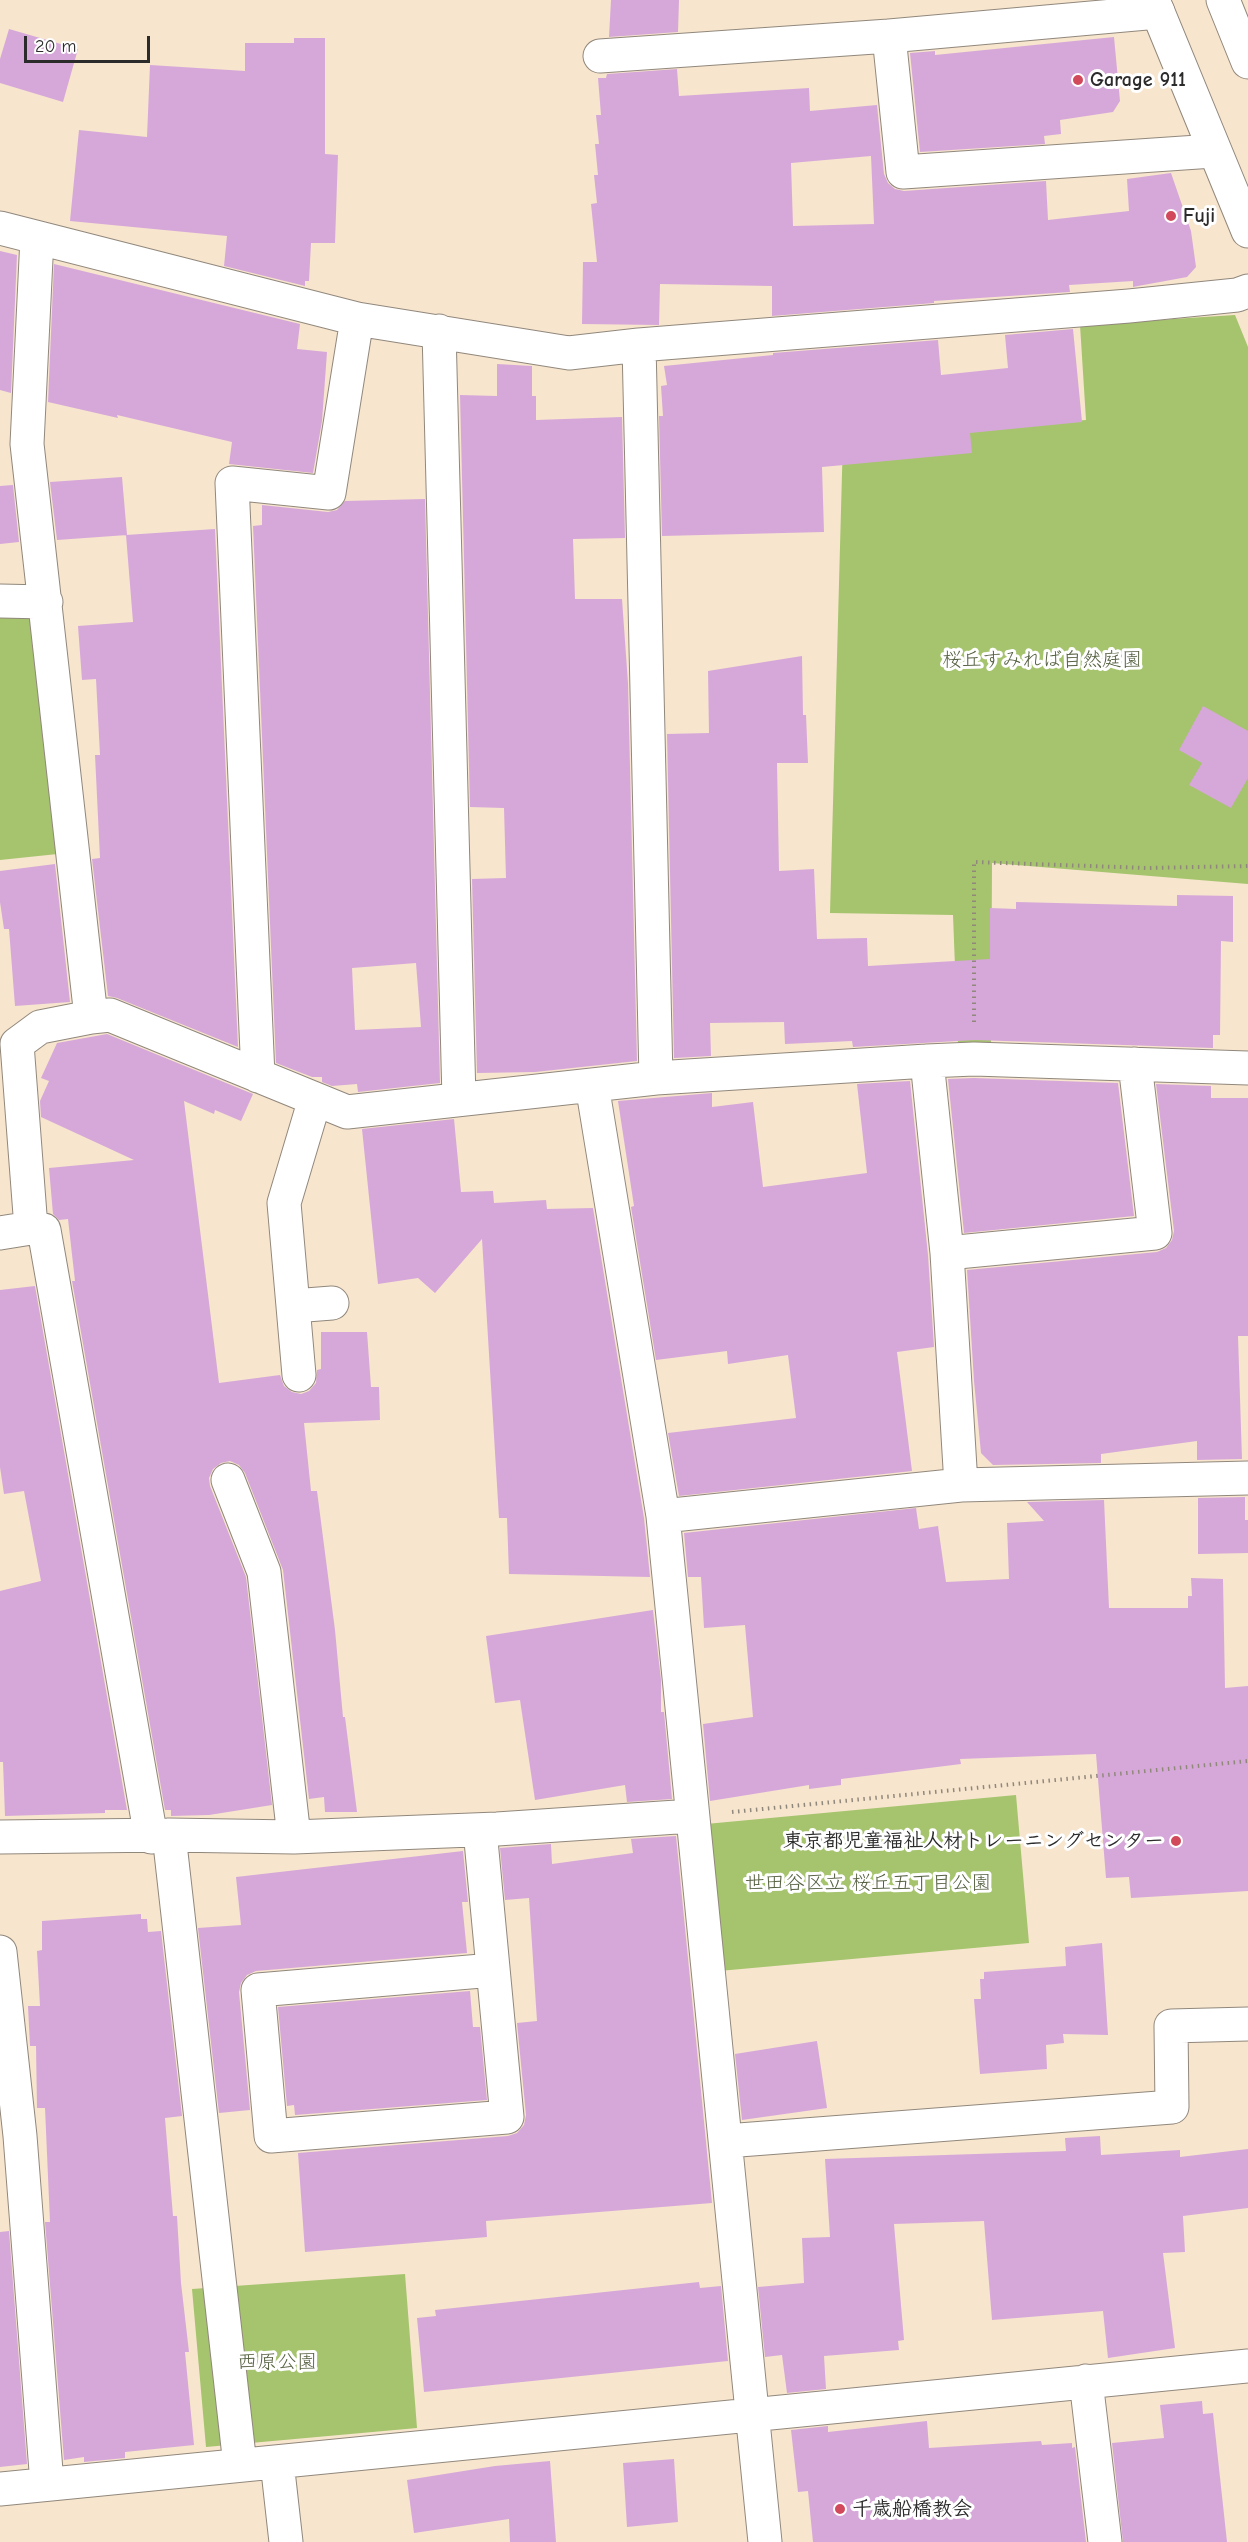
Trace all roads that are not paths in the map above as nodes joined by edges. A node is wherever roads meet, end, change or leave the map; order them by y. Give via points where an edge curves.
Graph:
1 (1223, 0) edge
2 (1155, 6) edge
3 (889, 36) junction
4 (600, 56) dead end
5 (1248, 62) edge
6 (1214, 151) junction
7 (0, 228) edge
8 (1248, 231) edge
9 (36, 238) junction
10 (1248, 291) edge
11 (357, 318) junction
12 (439, 331) junction
13 (639, 345) junction
14 (0, 601) edge
15 (46, 602) junction
16 (91, 1017) junction
17 (927, 1060) junction
18 (1135, 1064) junction
19 (1248, 1068) edge
20 (258, 1076) junction
21 (656, 1078) junction
22 (592, 1084) junction
23 (315, 1099) junction
24 (459, 1099) junction
25 (16, 1231) edge
26 (947, 1253) junction
27 (332, 1303) dead end
28 (293, 1306) junction
29 (299, 1375) dead end
30 (1248, 1478) edge
31 (228, 1480) dead end
32 (960, 1485) junction
33 (663, 1515) junction
34 (692, 1816) junction
35 (480, 1830) junction
36 (160, 1836) junction
37 (0, 1837) edge
38 (294, 1837) junction
39 (0, 1952) edge
40 (493, 1970) junction
41 (1248, 2024) edge
42 (726, 2141) junction
43 (1248, 2366) edge
44 (1086, 2381) junction
45 (752, 2414) junction
46 (277, 2462) junction
47 (240, 2465) junction
48 (47, 2484) junction
49 (0, 2489) edge
50 (286, 2542) edge
51 (765, 2542) edge
52 (1105, 2542) edge

1 - 5 street
2 - 3 street
2 - 6 street
3 - 4 street
3 - 6 street via 903,172
6 - 8 street
7 - 9 street
9 - 11 street
9 - 15 street via 27,444
10 - 13 street via 1129,306
11 - 12 street
11 - 20 street via 329,493 232,483
12 - 13 street via 569,353
12 - 24 street
13 - 21 street
14 - 15 street
15 - 16 street
16 - 20 street via 110,1015
16 - 25 street via 40,1027 17,1044
17 - 18 street
17 - 21 street
17 - 26 street
18 - 19 street
18 - 26 street via 1155,1233
20 - 23 street
21 - 22 street
22 - 24 street
22 - 33 street
23 - 24 street via 347,1112
23 - 28 street via 284,1203
25 - 36 street via 44,1230
26 - 32 street
27 - 28 street
28 - 29 street
30 - 32 street
31 - 38 street via 264,1572
32 - 33 street
33 - 34 street
34 - 35 street
34 - 42 street
35 - 38 street
35 - 40 street
36 - 37 street
36 - 38 street
36 - 47 street
39 - 48 street via 20,2136
40 - 40 street via 258,1990 271,2136 507,2117
41 - 42 street via 1171,2026 1172,2106
42 - 45 street
43 - 44 street
44 - 45 street
44 - 52 street
45 - 46 street
45 - 51 street
46 - 47 street
46 - 50 street
47 - 48 street
48 - 49 street

